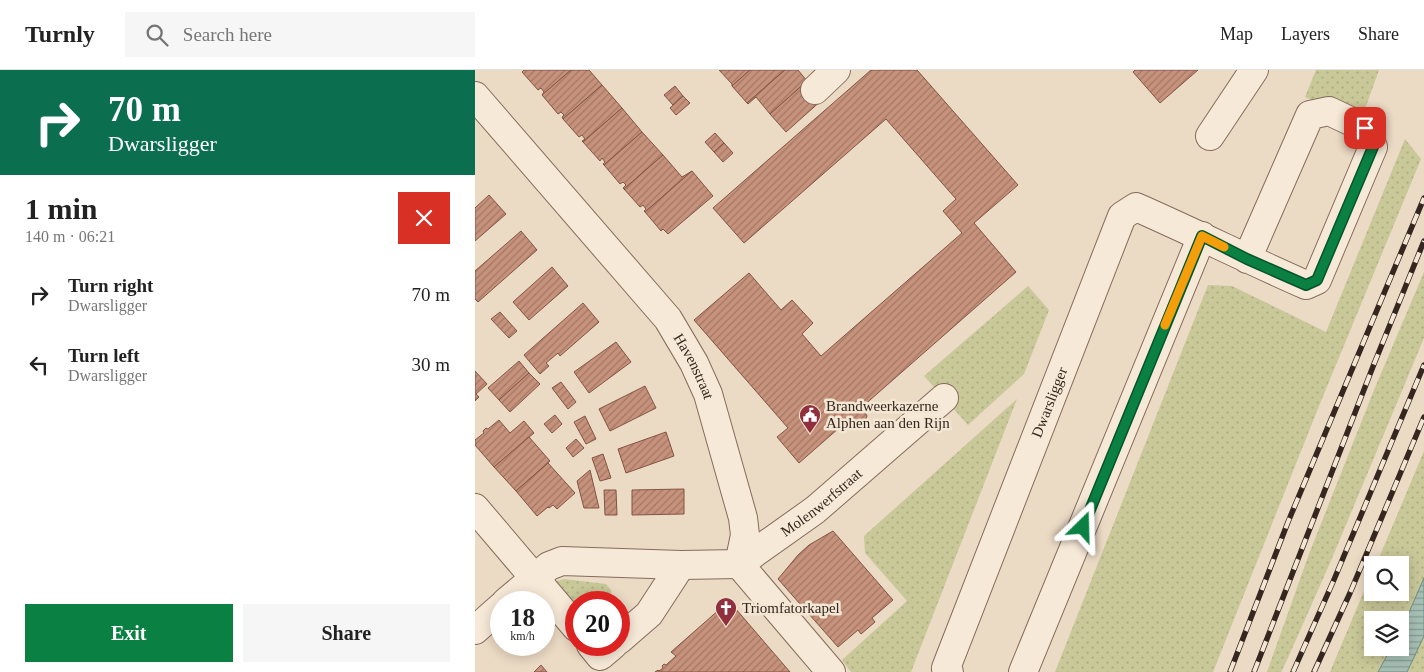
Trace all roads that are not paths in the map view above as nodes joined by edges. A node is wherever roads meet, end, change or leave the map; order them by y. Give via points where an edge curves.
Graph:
1 (836, 70) edge
2 (1254, 70) edge
3 (815, 90) dead end
4 (475, 96) edge
5 (1210, 136) dead end
6 (1202, 236) junction
7 (1247, 259) junction
8 (944, 398) dead end
9 (475, 508) edge
10 (739, 564) junction
11 (681, 565) junction
12 (535, 577) junction
13 (519, 591) edge
14 (565, 614) edge
15 (490, 617) edge
16 (475, 630) edge
17 (630, 630) edge
18 (831, 672) edge
19 (949, 672) edge
20 (1023, 672) edge

1 - 3 street
2 - 5 street
4 - 10 street, Havenstraat via 669,319 694,363 708,394 743,518 745,535
6 - 7 street, Dwarsligger
6 - 19 street, Dwarsligger via 1136,206 1122,216 946,668
6 - 20 street
7 - 7 street, Dwarsligger via 1306,285 1317,280 1373,147 1365,128 1329,111 1310,115
8 - 10 street, Molenwerfstraat via 815,510
9 - 12 street
10 - 11 street
10 - 18 street
11 - 12 street via 562,561
11 - 17 street via 649,614
12 - 13 street
12 - 14 street
15 - 16 street

